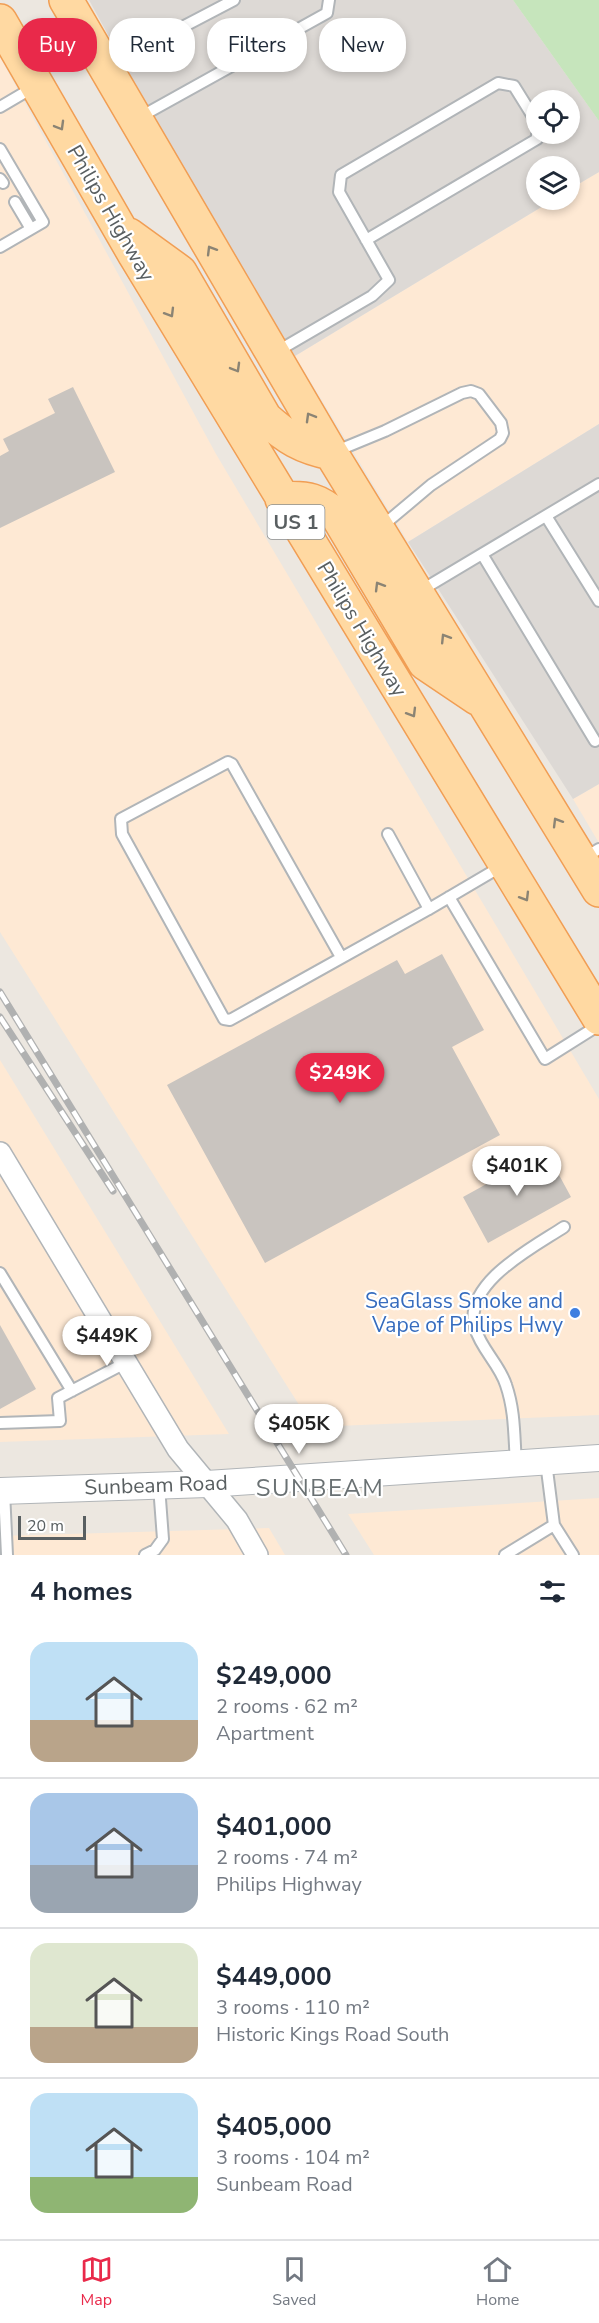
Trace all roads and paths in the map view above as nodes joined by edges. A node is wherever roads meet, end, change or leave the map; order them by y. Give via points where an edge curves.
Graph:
1 (66, 0) edge
2 (234, 0) edge
3 (329, 0) edge
4 (0, 21) edge
5 (105, 68) junction
6 (37, 86) junction
7 (526, 105) edge
8 (0, 107) edge
9 (135, 120) junction
10 (527, 144) edge
11 (0, 150) edge
12 (15, 202) dead end
13 (31, 229) junction
14 (120, 229) junction
15 (366, 240) junction
16 (0, 248) edge
17 (273, 353) junction
18 (331, 453) junction
19 (599, 484) edge
20 (282, 499) junction
21 (546, 516) junction
22 (378, 529) junction
23 (482, 554) junction
24 (417, 593) junction
25 (599, 601) edge
26 (486, 704) junction
27 (595, 741) dead end
28 (388, 834) dead end
29 (590, 855) edge
30 (505, 864) junction
31 (599, 890) edge
32 (449, 897) junction
33 (429, 909) junction
34 (341, 957) junction
35 (599, 1018) edge
36 (599, 1025) edge
37 (0, 1153) edge
38 (564, 1227) dead end
39 (0, 1273) edge
40 (127, 1362) junction
41 (72, 1391) junction
42 (0, 1423) edge
43 (599, 1458) edge
44 (546, 1461) junction
45 (516, 1463) junction
46 (207, 1484) junction
47 (159, 1485) junction
48 (2, 1491) edge
49 (554, 1525) junction
50 (7, 1555) edge
51 (146, 1555) edge
52 (257, 1555) edge
53 (505, 1555) edge
54 (573, 1555) edge

1 - 5 main road
2 - 5 lane
3 - 9 lane via 327,13
4 - 6 main road, Philips Highway / US 1
5 - 9 main road
6 - 8 lane
6 -> 14 main road, Philips Highway / US 1
7 - 15 lane via 514,86 498,83 341,175 339,192
17 -> 9 main road
10 - 15 lane
11 - 13 lane via 43,222
12 - 13 lane
13 - 16 lane
14 -> 18 main road via 180,272 265,418 309,449
14 -> 20 main road, Philips Highway / US 1
15 - 17 lane via 389,280 372,296
18 -> 17 main road
18 - 22 main road
18 - 22 lane via 462,393 479,394 501,423 500,439 430,485
19 - 21 lane
26 -> 20 main road via 425,663 338,517 315,501 302,497
20 -> 30 main road, Philips Highway / US 1
21 - 23 lane
21 - 25 lane
22 - 24 main road
23 - 24 lane
23 - 27 lane
26 -> 24 main road
29 -> 26 main road
28 - 33 lane
29 - 31 main road
30 - 32 lane
30 -> 35 main road, Philips Highway / US 1
32 - 33 lane
32 - 36 lane via 545,1059
33 - 34 lane
34 - 34 lane via 230,1020 224,1019 122,834 121,819 228,762 232,764
37 - 40 street
38 - 45 lane via 499,1270 478,1298 474,1315 475,1328 506,1383 513,1409
39 - 41 lane
40 - 41 lane
40 - 46 street via 178,1449
41 - 42 lane via 58,1398 60,1421
43 - 44 street, Sunbeam Road
44 - 45 street, Sunbeam Road
44 - 49 lane
45 - 46 street, Sunbeam Road
46 - 47 street, Sunbeam Road
46 - 52 street via 237,1520
47 - 48 street, Sunbeam Road
47 - 51 lane via 163,1539
48 - 50 lane
49 - 53 lane
49 - 54 lane

